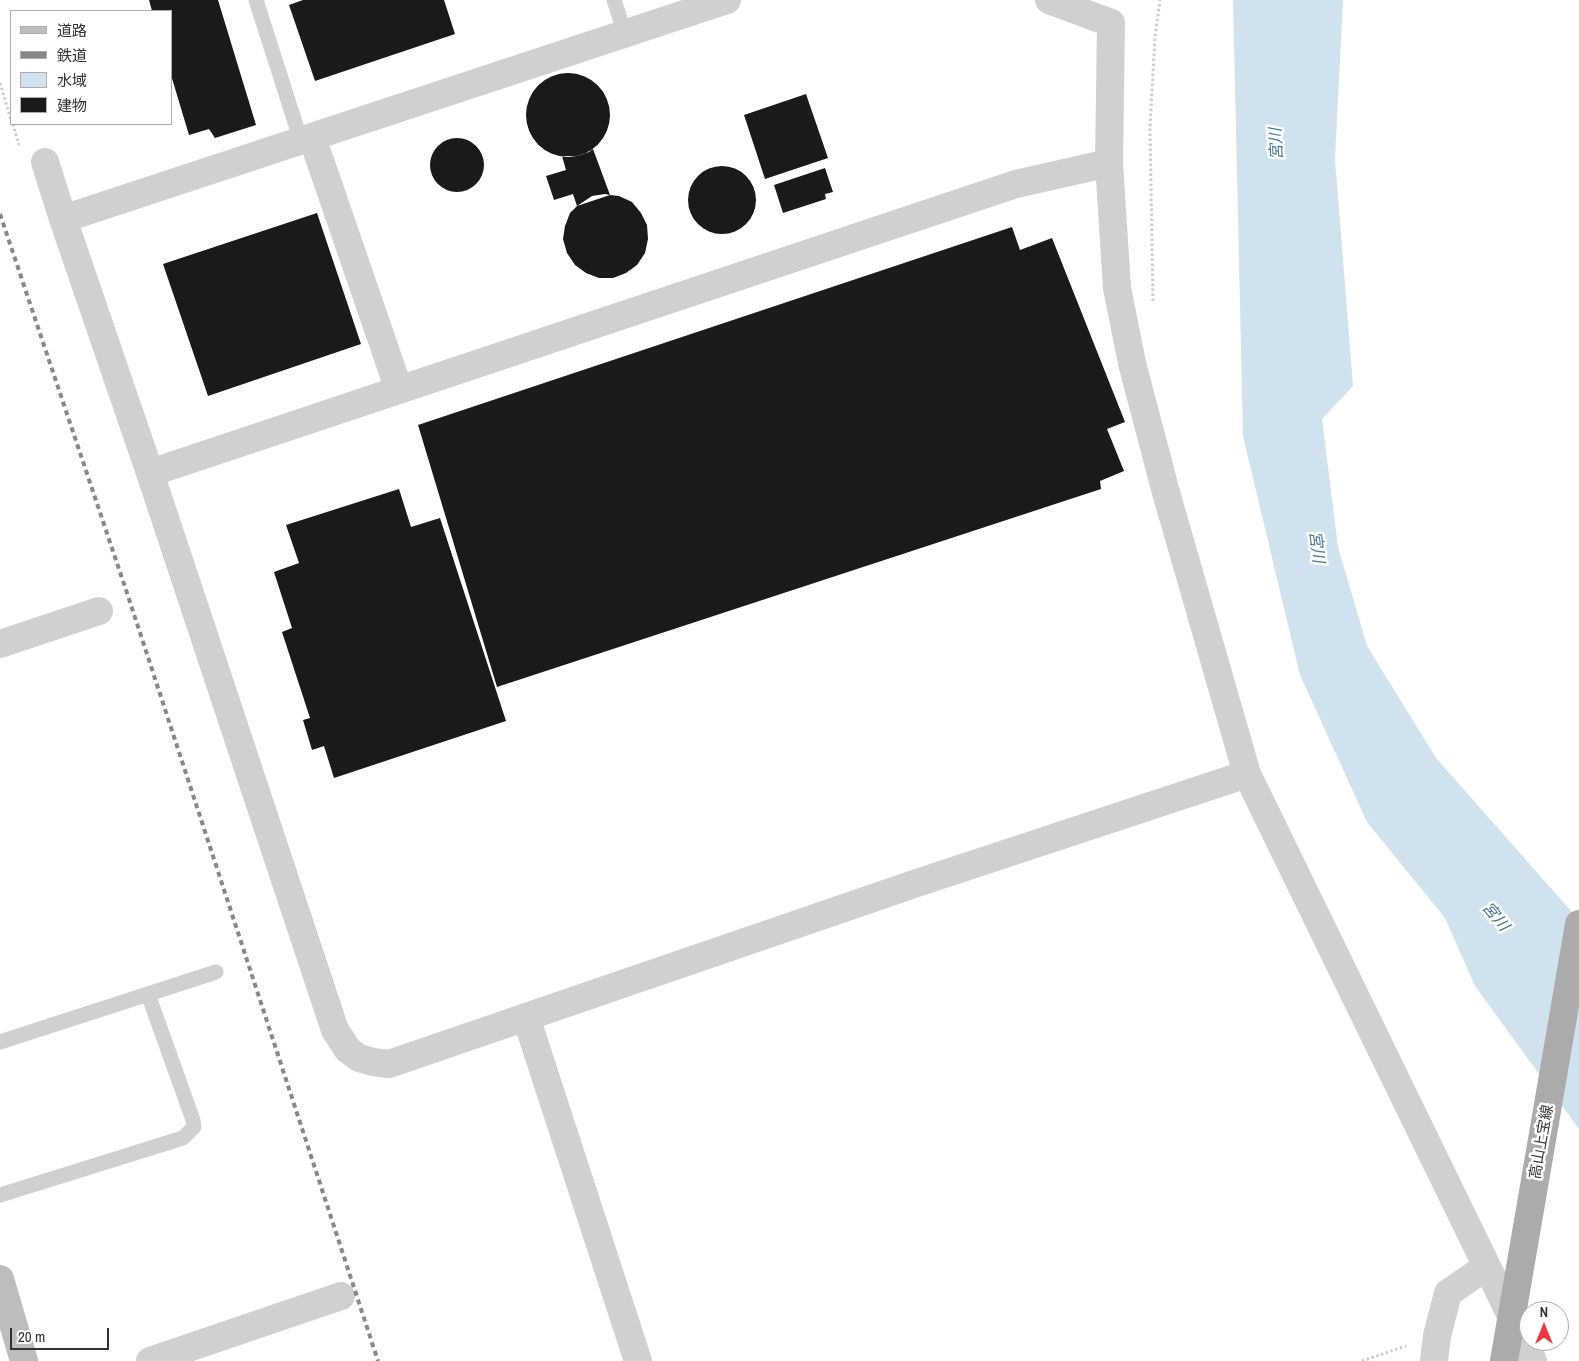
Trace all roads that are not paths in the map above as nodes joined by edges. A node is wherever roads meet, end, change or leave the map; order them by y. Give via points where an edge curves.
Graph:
1 (256, 0) edge
2 (614, 0) edge
3 (727, 0) edge
4 (1049, 0) edge
5 (625, 34) junction
6 (307, 139) junction
7 (45, 162) dead end
8 (1110, 163) junction
9 (63, 219) junction
10 (398, 390) junction
11 (150, 473) junction
12 (99, 611) dead end
13 (0, 644) edge
14 (1247, 774) junction
15 (1579, 924) edge
16 (216, 972) dead end
17 (148, 994) junction
18 (526, 1017) junction
19 (0, 1042) edge
20 (0, 1196) edge
21 (1486, 1267) junction
22 (0, 1279) edge
23 (340, 1296) dead end
24 (1436, 1348) edge
25 (24, 1361) edge
26 (150, 1361) edge
27 (638, 1361) edge
28 (1504, 1361) edge
29 (1533, 1361) edge

1 - 6 lane
2 - 5 lane
3 - 5 street
4 - 8 street via 1111,23
5 - 6 street
6 - 9 street
6 - 10 street
7 - 9 street
8 - 10 street via 1016,184
8 - 14 street via 1117,288 1132,363
9 - 11 street
10 - 11 street
11 - 18 street via 335,1030 348,1050 359,1058 389,1064
12 - 13 street
14 - 18 street
14 - 21 street
15 - 28 main road, 高山上宝線, bridge
16 - 17 lane
17 - 19 lane
17 - 20 lane via 194,1127 183,1138
18 - 27 street
21 - 24 street via 1448,1293
21 - 29 street
22 - 25 street
23 - 26 street

